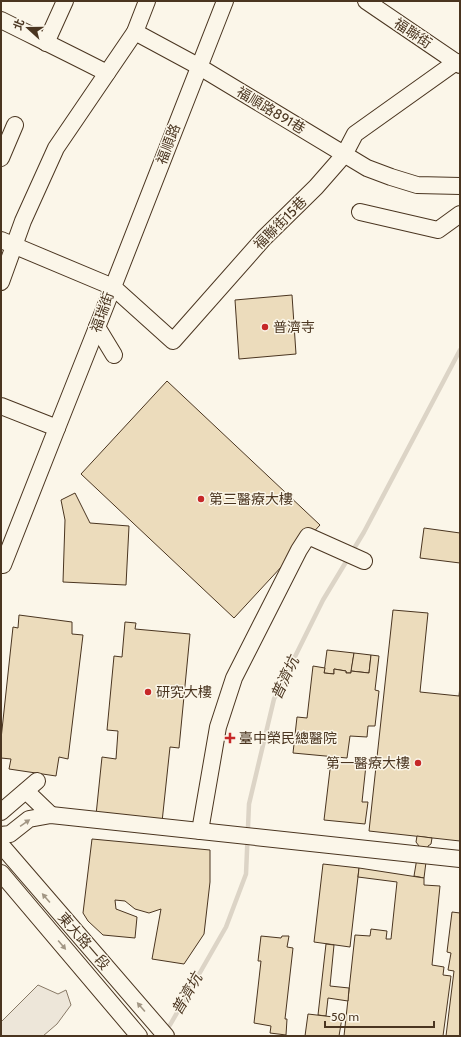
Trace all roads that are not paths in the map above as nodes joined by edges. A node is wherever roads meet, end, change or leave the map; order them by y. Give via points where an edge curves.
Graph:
1 (65, 1) edge
2 (147, 1) edge
3 (225, 1) edge
4 (366, 1) edge
5 (1, 20) edge
6 (137, 33) junction
7 (46, 43) junction
8 (458, 63) edge
9 (198, 66) junction
10 (108, 73) junction
11 (16, 125) dead end
12 (344, 155) junction
13 (1, 158) edge
14 (460, 186) edge
15 (360, 212) dead end
16 (460, 214) edge
17 (8, 243) edge
18 (1, 282) edge
19 (113, 287) junction
20 (97, 327) junction
21 (114, 356) dead end
22 (1, 406) edge
23 (57, 428) junction
24 (364, 561) dead end
25 (1, 564) edge
26 (1, 812) edge
27 (51, 815) junction
28 (200, 831) junction
29 (1, 835) edge
30 (1, 845) edge
31 (460, 859) edge
32 (1, 873) edge
33 (139, 1036) edge
34 (166, 1036) edge

1 - 7 street
2 - 6 street
3 - 9 street, 福順路
4 - 8 street, 福聯街
5 - 7 street
6 - 9 street, 福順路891巷
6 - 10 street
7 - 10 street
8 - 12 street, 福聯街15巷 via 355,134
9 - 12 street, 福順路891巷
9 - 19 street, 福順路
10 - 17 street via 56,148 23,221
11 - 13 street
12 - 14 street, 福順路891巷 via 367,168 417,185
12 - 19 street, 福聯街15巷 via 316,187 264,238 173,340
15 - 16 street via 438,230
17 - 18 street
17 - 19 street, 福瑞街
19 - 20 street, 福瑞街
20 - 21 street
20 - 23 street, 福瑞街
22 - 23 street
23 - 25 street, 福瑞街
24 - 28 street via 308,536 299,550 234,678 218,726
26 - 27 street via 32,786
27 - 28 street
29 -> 27 street via 10,834 29,820
28 - 31 street
34 -> 30 street, 東大路一段
32 -> 33 street, 東大路一段

